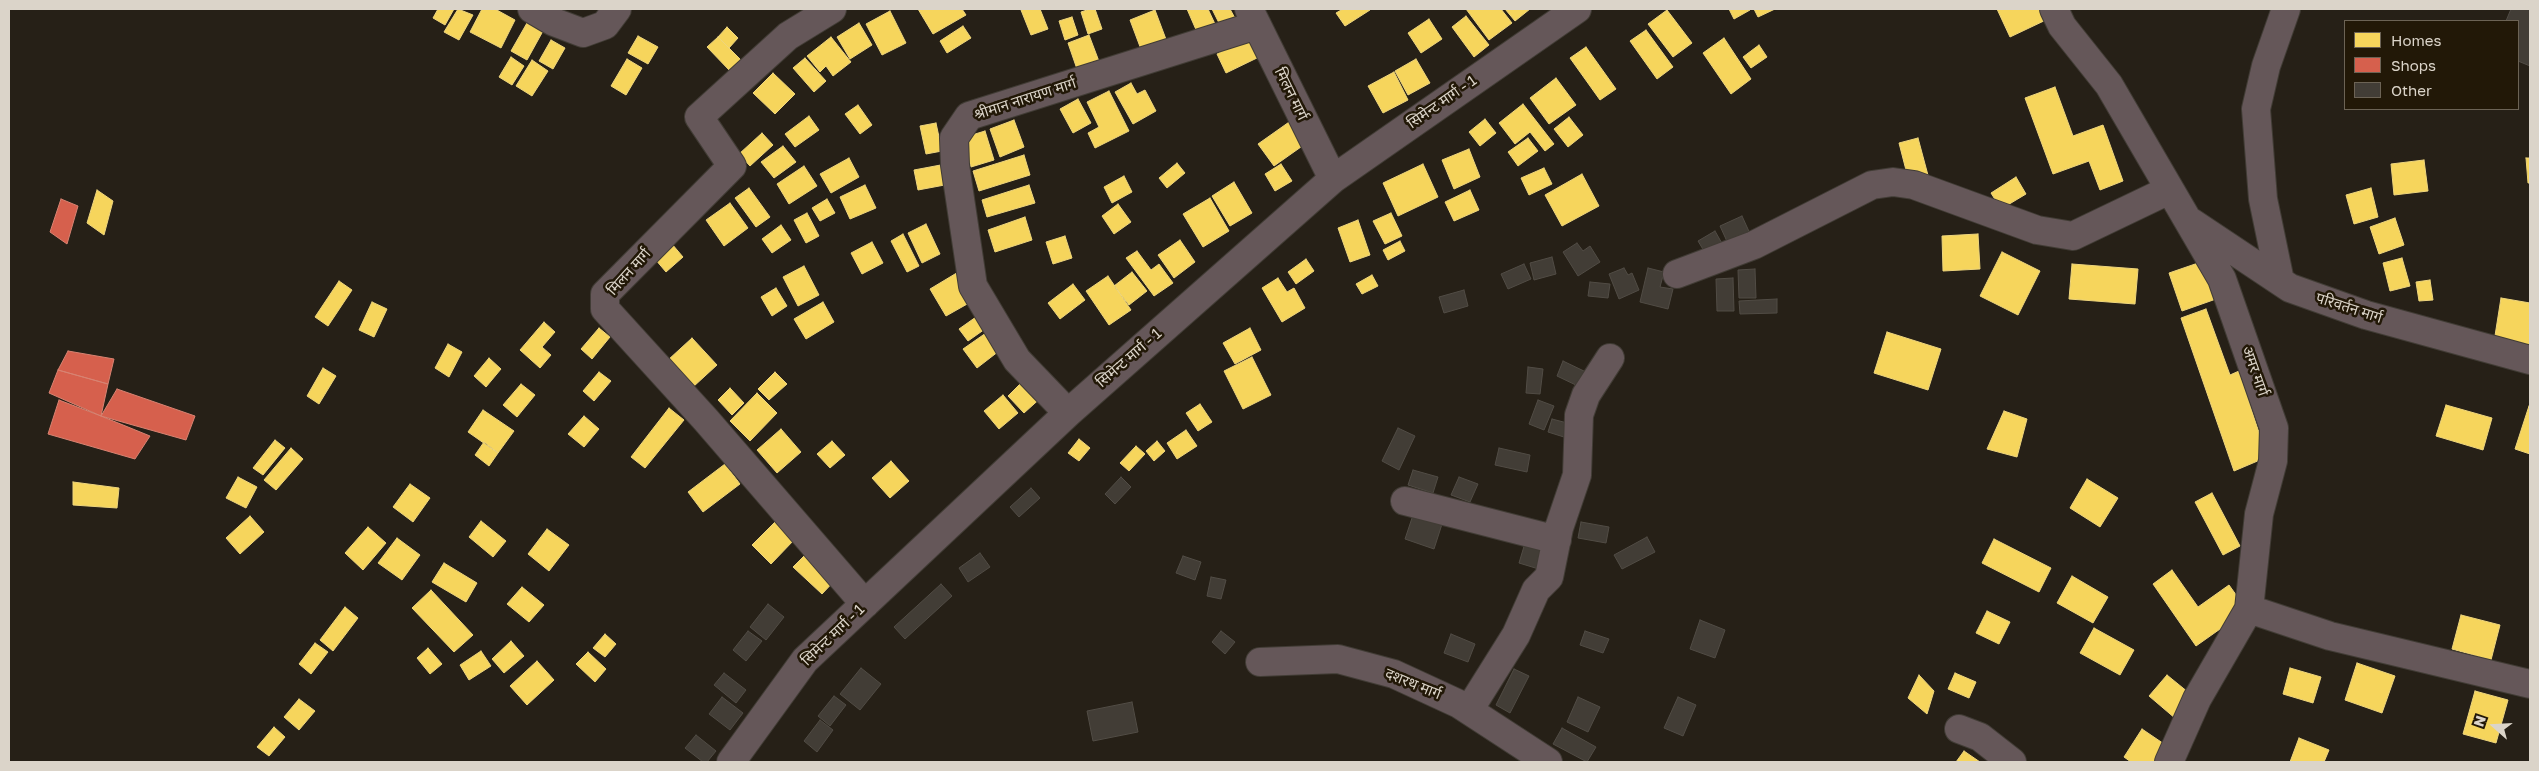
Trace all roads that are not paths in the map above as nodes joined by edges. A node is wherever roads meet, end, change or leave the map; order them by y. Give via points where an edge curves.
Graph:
1 (532, 9) edge
2 (832, 9) edge
3 (1577, 9) edge
4 (2054, 9) edge
5 (2286, 9) edge
6 (611, 17) edge
7 (1253, 17) edge
8 (1333, 179) junction
9 (2169, 190) junction
10 (2186, 218) junction
11 (1677, 274) dead end
12 (2280, 281) junction
13 (1610, 358) dead end
14 (2530, 360) edge
15 (1068, 412) junction
16 (1405, 501) dead end
17 (1557, 540) junction
18 (865, 604) junction
19 (2249, 609) junction
20 (1260, 662) dead end
21 (2530, 684) edge
22 (1469, 710) junction
23 (1959, 729) dead end
24 (732, 762) edge
25 (1548, 762) edge
26 (2012, 762) edge
27 (2169, 762) edge

1 - 6 street via 583,33
2 - 18 street, मिलन मार्ग via 788,36 699,117 732,166 605,294 606,310
3 - 8 street, सिमेन्ट मार्ग - 1
4 - 9 street, अमर मार्ग via 2062,26 2109,85
5 - 12 street via 2266,66 2256,109 2263,199
7 - 8 street, मिलन मार्ग
7 - 15 street, श्रीमान नारायण मार्ग via 969,116 954,138 955,165 974,286 1017,360
8 - 15 street, सिमेन्ट मार्ग - 1
9 - 10 street, अमर मार्ग
9 - 11 street via 2073,236 2037,230 1914,185 1893,182 1872,185 1754,246
10 - 12 street, परिवर्तन मार्ग
10 - 19 street, अमर मार्ग via 2222,279 2274,428 2273,461 2259,514
12 - 14 street, परिवर्तन मार्ग via 2290,288 2366,315
13 - 17 street via 1586,395 1580,415 1577,475
15 - 18 street, सिमेन्ट मार्ग - 1
16 - 17 street
17 - 22 street via 1549,577 1536,590 1516,635
18 - 24 street, सिमेन्ट मार्ग - 1 via 805,660
19 - 21 street via 2330,636
19 - 27 street, अमर मार्ग via 2198,699
20 - 22 street, दशरथ मार्ग via 1338,659 1394,674
22 - 25 street, दशरथ मार्ग
23 - 26 street via 1980,736

